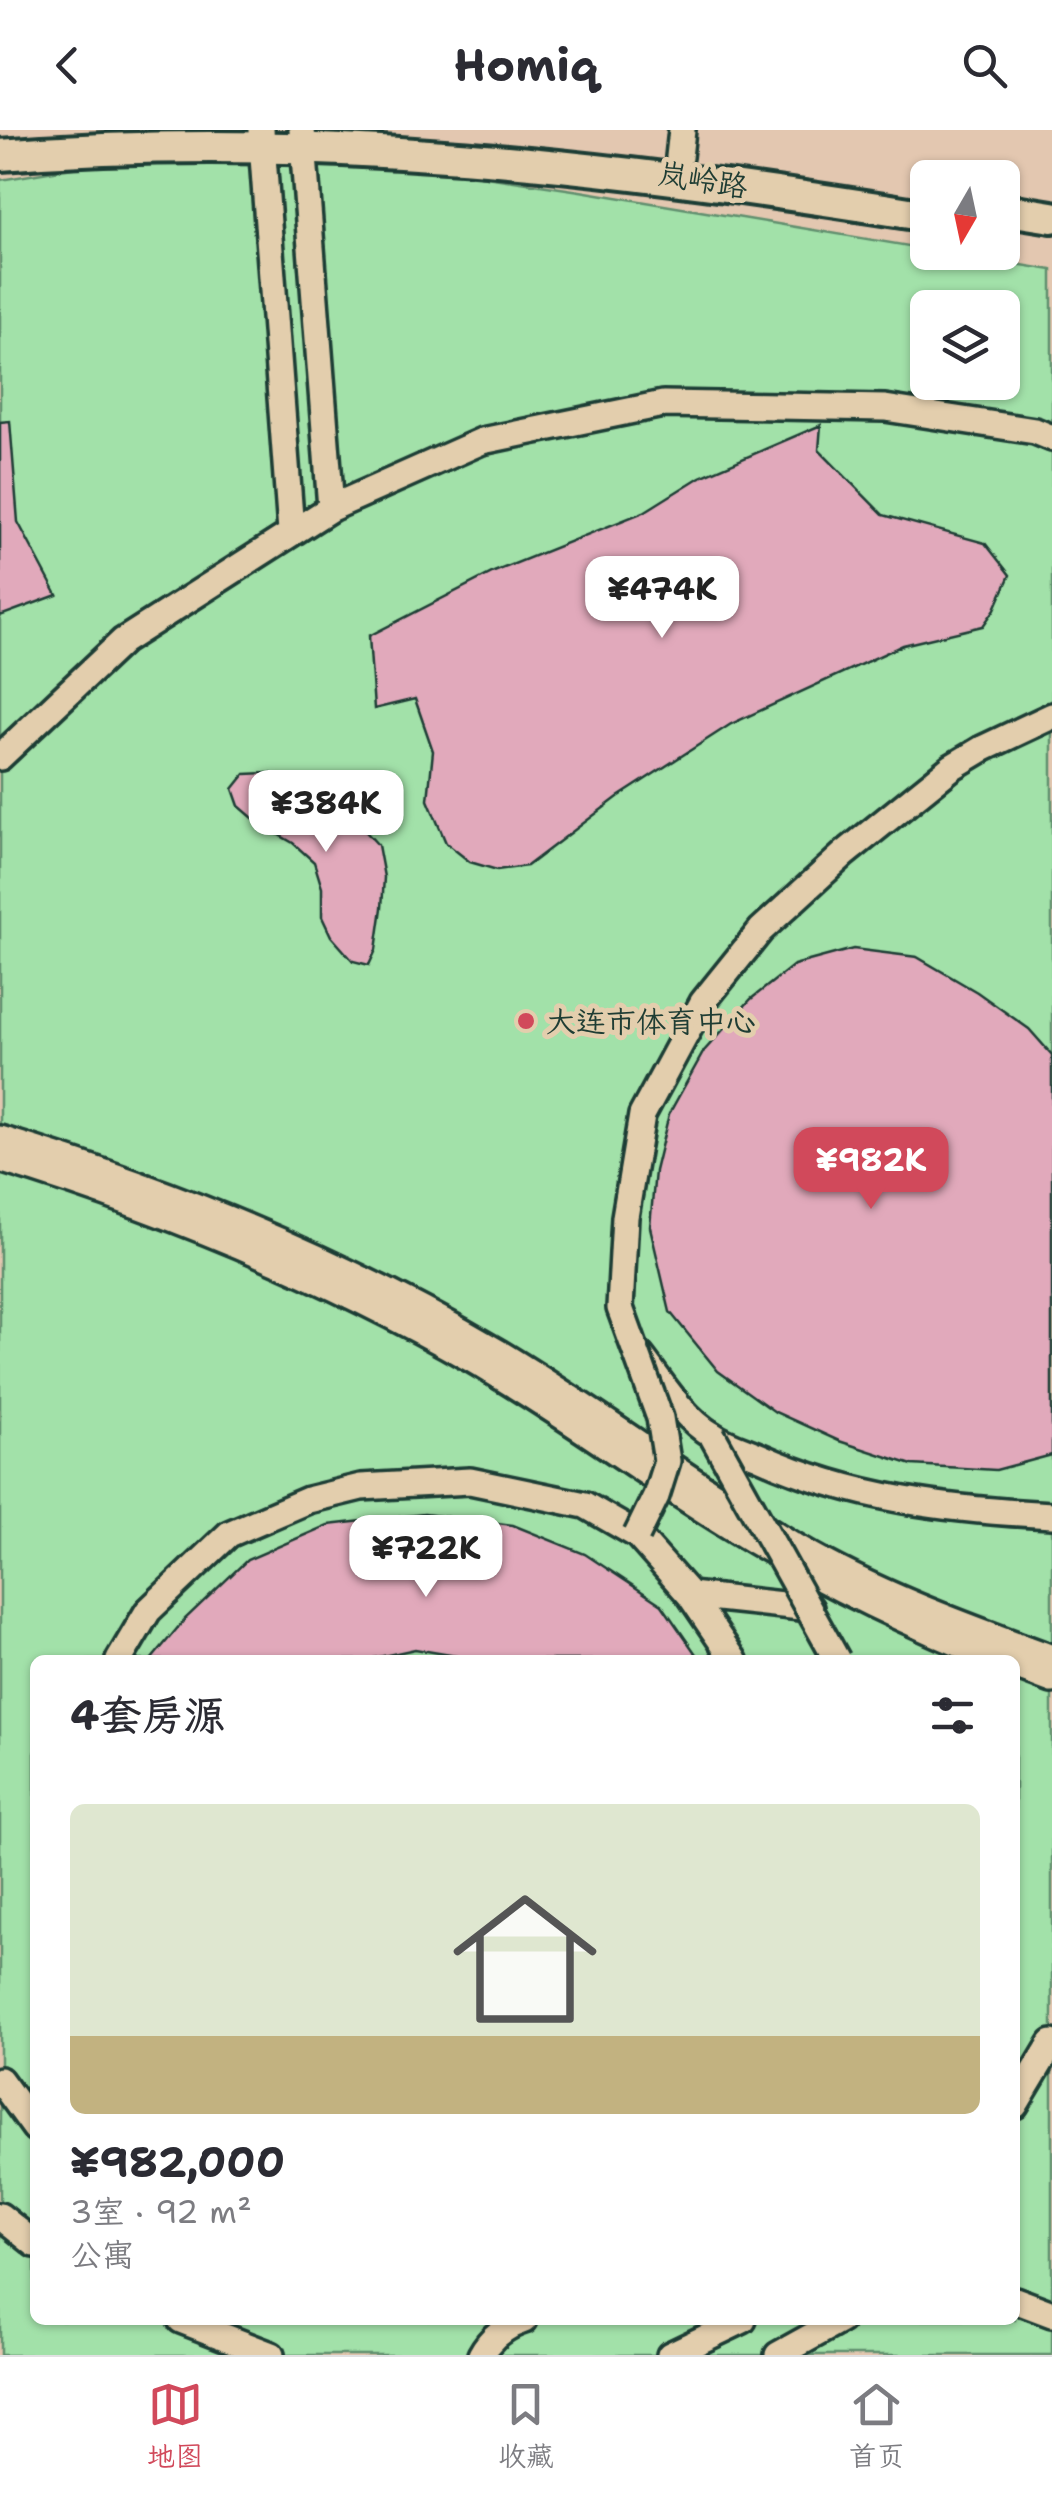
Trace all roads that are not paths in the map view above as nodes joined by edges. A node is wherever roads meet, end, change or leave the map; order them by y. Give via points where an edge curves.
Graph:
1 (26, 130) edge
2 (261, 131) edge
3 (302, 132) edge
4 (0, 134) edge
5 (543, 135) dead end
6 (680, 143) edge
7 (0, 154) edge
8 (910, 193) edge
9 (1020, 212) edge
10 (910, 213) edge
11 (1052, 217) edge
12 (1020, 231) edge
13 (1052, 236) edge
14 (1052, 438) edge
15 (331, 508) junction
16 (292, 531) junction
17 (1052, 716) edge
18 (0, 757) edge
19 (0, 1139) edge
20 (0, 1159) edge
21 (638, 1352) junction
22 (712, 1436) junction
23 (1052, 1515) edge
24 (637, 1535) junction
25 (690, 1595) junction
26 (810, 1608) junction
27 (122, 1655) edge
28 (731, 1655) edge
29 (835, 1655) edge
30 (987, 1655) edge
31 (1052, 1658) edge
32 (1020, 1668) edge
33 (1052, 1680) edge
34 (1052, 2044) edge
35 (0, 2080) edge
36 (1020, 2096) edge
37 (30, 2121) edge
38 (0, 2216) edge
39 (30, 2240) edge
40 (1020, 2302) edge
41 (1052, 2314) edge
42 (194, 2325) edge
43 (513, 2325) edge
44 (733, 2325) edge
45 (832, 2325) edge
46 (272, 2355) edge
47 (480, 2355) edge
48 (670, 2355) edge
49 (778, 2355) edge

1 - 4 main road
2 - 3 main road, 岚岭路
2 - 7 main road, 岚岭路 via 116,138
2 - 16 street
3 - 10 main road, 岚岭路 via 506,150
3 - 15 street
5 - 6 main road, 岚岭路
6 - 8 main road, 岚岭路
9 - 11 main road
12 - 13 main road
14 - 15 street via 885,408 663,404 482,441
15 - 16 street
16 - 18 street via 122,641
17 - 21 street, bridge via 952,768 844,854 761,930 704,1002 642,1115 624,1217 620,1308
19 - 31 street via 128,1180 353,1276 496,1352 798,1548 884,1592
20 - 30 street via 210,1233 388,1314 545,1404 803,1570
21 - 22 street, bridge via 680,1408
21 - 24 street, bridge via 667,1462
22 - 23 street via 799,1474 890,1500
22 - 26 street, bridge
24 - 25 street
24 - 27 street via 585,1505 470,1481 361,1487 308,1500 230,1534 148,1611
25 - 26 street
25 - 28 street
26 - 29 street, bridge
32 - 33 street
34 - 36 street
35 - 37 street
38 - 39 street
40 - 41 street
42 - 46 street
43 - 47 street
44 - 48 street
45 - 49 street

